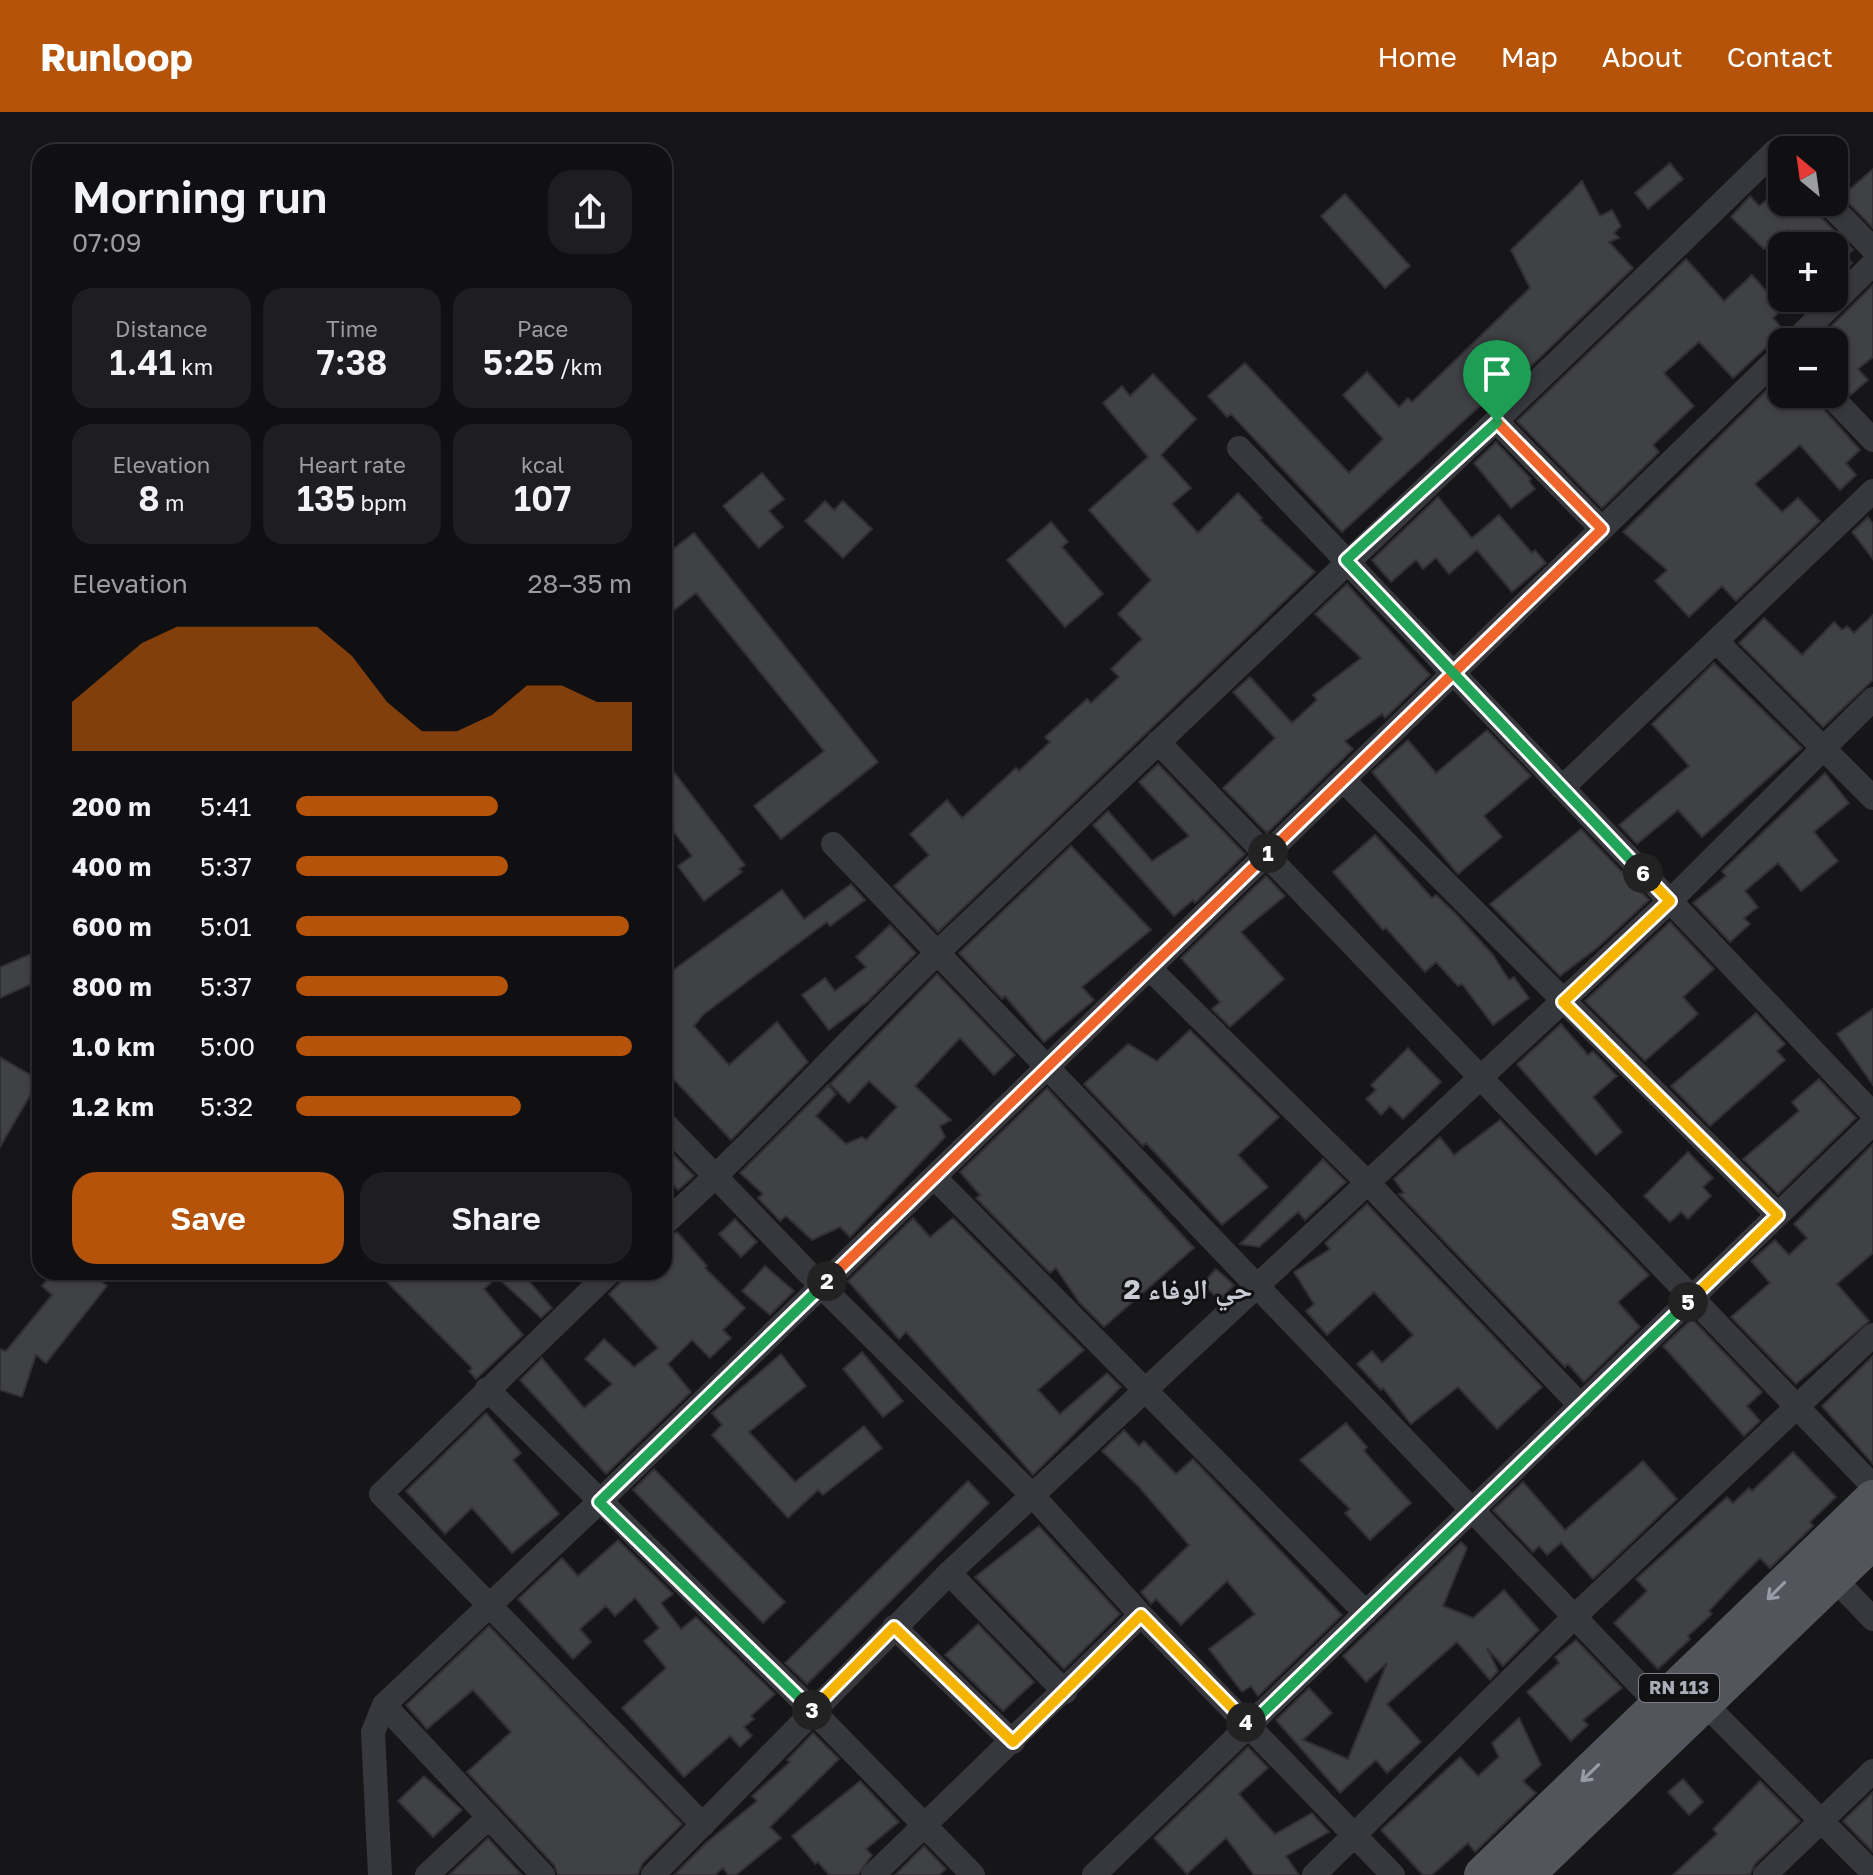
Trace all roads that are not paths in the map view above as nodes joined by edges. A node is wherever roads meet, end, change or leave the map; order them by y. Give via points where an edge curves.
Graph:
1 (1768, 158) edge
2 (1841, 216) edge
3 (1873, 249) edge
4 (1873, 264) edge
5 (1808, 328) edge
6 (1768, 368) edge
7 (1842, 408) edge
8 (1497, 422) junction
9 (1873, 440) edge
10 (1239, 448) dead end
11 (1873, 491) edge
12 (1602, 529) junction
13 (1346, 560) junction
14 (1716, 641) junction
15 (1453, 673) junction
16 (1873, 699) edge
17 (1158, 742) junction
18 (1824, 748) junction
19 (1343, 780) junction
20 (1562, 788) junction
21 (1873, 798) edge
22 (833, 844) dead end
23 (1266, 855) junction
24 (1670, 901) junction
25 (937, 953) junction
26 (1149, 968) junction
27 (1563, 1002) junction
28 (1047, 1068) junction
29 (1481, 1078) junction
30 (1873, 1114) edge
31 (1873, 1123) edge
32 (672, 1132) edge
33 (934, 1177) junction
34 (715, 1178) junction
35 (1369, 1184) junction
36 (1778, 1215) junction
37 (672, 1217) edge
38 (602, 1280) edge
39 (822, 1287) junction
40 (1258, 1288) junction
41 (1693, 1297) junction
42 (1873, 1335) edge
43 (487, 1389) junction
44 (1146, 1393) junction
45 (1581, 1406) junction
46 (1798, 1406) junction
47 (1873, 1486) edge
48 (1033, 1496) junction
49 (1873, 1499) edge
50 (599, 1502) junction
51 (1471, 1511) junction
52 (1873, 1540) edge
53 (1823, 1567) junction
54 (949, 1573) junction
55 (489, 1604) junction
56 (1366, 1613) junction
57 (1141, 1615) junction
58 (1574, 1617) junction
59 (1873, 1619) edge
60 (894, 1627) junction
61 (1065, 1692) junction
62 (1704, 1703) junction
63 (384, 1705) junction
64 (1660, 1706) junction
65 (813, 1711) junction
66 (1249, 1726) junction
67 (1013, 1742) junction
68 (1873, 1771) edge
69 (489, 1817) junction
70 (1822, 1821) junction
71 (703, 1825) junction
72 (927, 1825) junction
73 (1355, 1834) junction
74 (1873, 1873) edge
75 (380, 1875) edge
76 (427, 1875) edge
77 (543, 1875) edge
78 (653, 1875) edge
79 (873, 1875) edge
80 (973, 1875) edge
81 (1094, 1875) edge
82 (1314, 1875) edge
83 (1393, 1875) edge
84 (1483, 1875) edge
85 (1525, 1875) edge
86 (1765, 1875) edge

1 - 8 street
2 - 3 street
4 - 5 street
6 - 12 street
7 - 9 street
8 - 12 street
8 - 13 street
10 - 13 street
11 - 14 street
12 - 15 street
13 - 15 street
13 - 17 street
14 - 18 street
14 - 20 street
15 - 19 street
15 - 20 street
16 - 18 street
17 - 23 street
17 - 25 street
18 - 21 street
18 - 24 street
19 - 23 street
19 - 27 street
20 - 24 street
22 - 25 street
23 - 26 street
23 - 29 street
24 - 27 street
24 - 30 street
25 - 28 street
25 - 34 street
26 - 28 street
26 - 35 street
27 - 29 street
27 - 36 street
28 - 33 street
28 - 40 street
29 - 35 street
29 - 41 street
31 - 36 street
32 - 34 street
33 - 39 street
33 - 44 street
34 - 37 street
34 - 39 street
35 - 40 street
35 - 45 street
36 - 41 street
38 - 43 street
39 - 48 street
39 - 50 street
40 - 44 street
40 - 51 street
41 - 45 street
41 - 46 street
42 - 46 street
43 - 50 street
43 - 55 street via 381,1494
44 - 48 street
44 - 56 street
45 - 51 street
46 - 47 street
46 - 58 street
48 - 54 street
48 - 57 street
49 - 53 main road, RN 113
50 - 55 street
50 - 65 street
51 - 56 street
51 - 58 street
52 - 53 main road, RN 113
53 - 59 street
53 - 62 main road, RN 113
53 -> 64 main road, RN 113
54 - 60 street
54 - 61 street
55 - 63 street
55 - 71 street
56 - 66 street
57 - 61 street
57 - 66 street
58 - 64 street
58 - 73 street
60 - 65 street
60 - 67 street
61 - 67 street
62 - 70 street
62 - 85 main road, RN 113
63 - 69 street
63 - 75 street via 373,1732
64 -> 84 main road, RN 113
65 - 71 street
65 - 72 street
66 - 73 street
66 - 81 street
67 - 72 street
68 - 70 street
69 - 76 street
69 - 77 street
70 - 74 street
70 - 86 street
71 - 78 street
72 - 79 street
72 - 80 street
73 - 82 street
73 - 83 street

